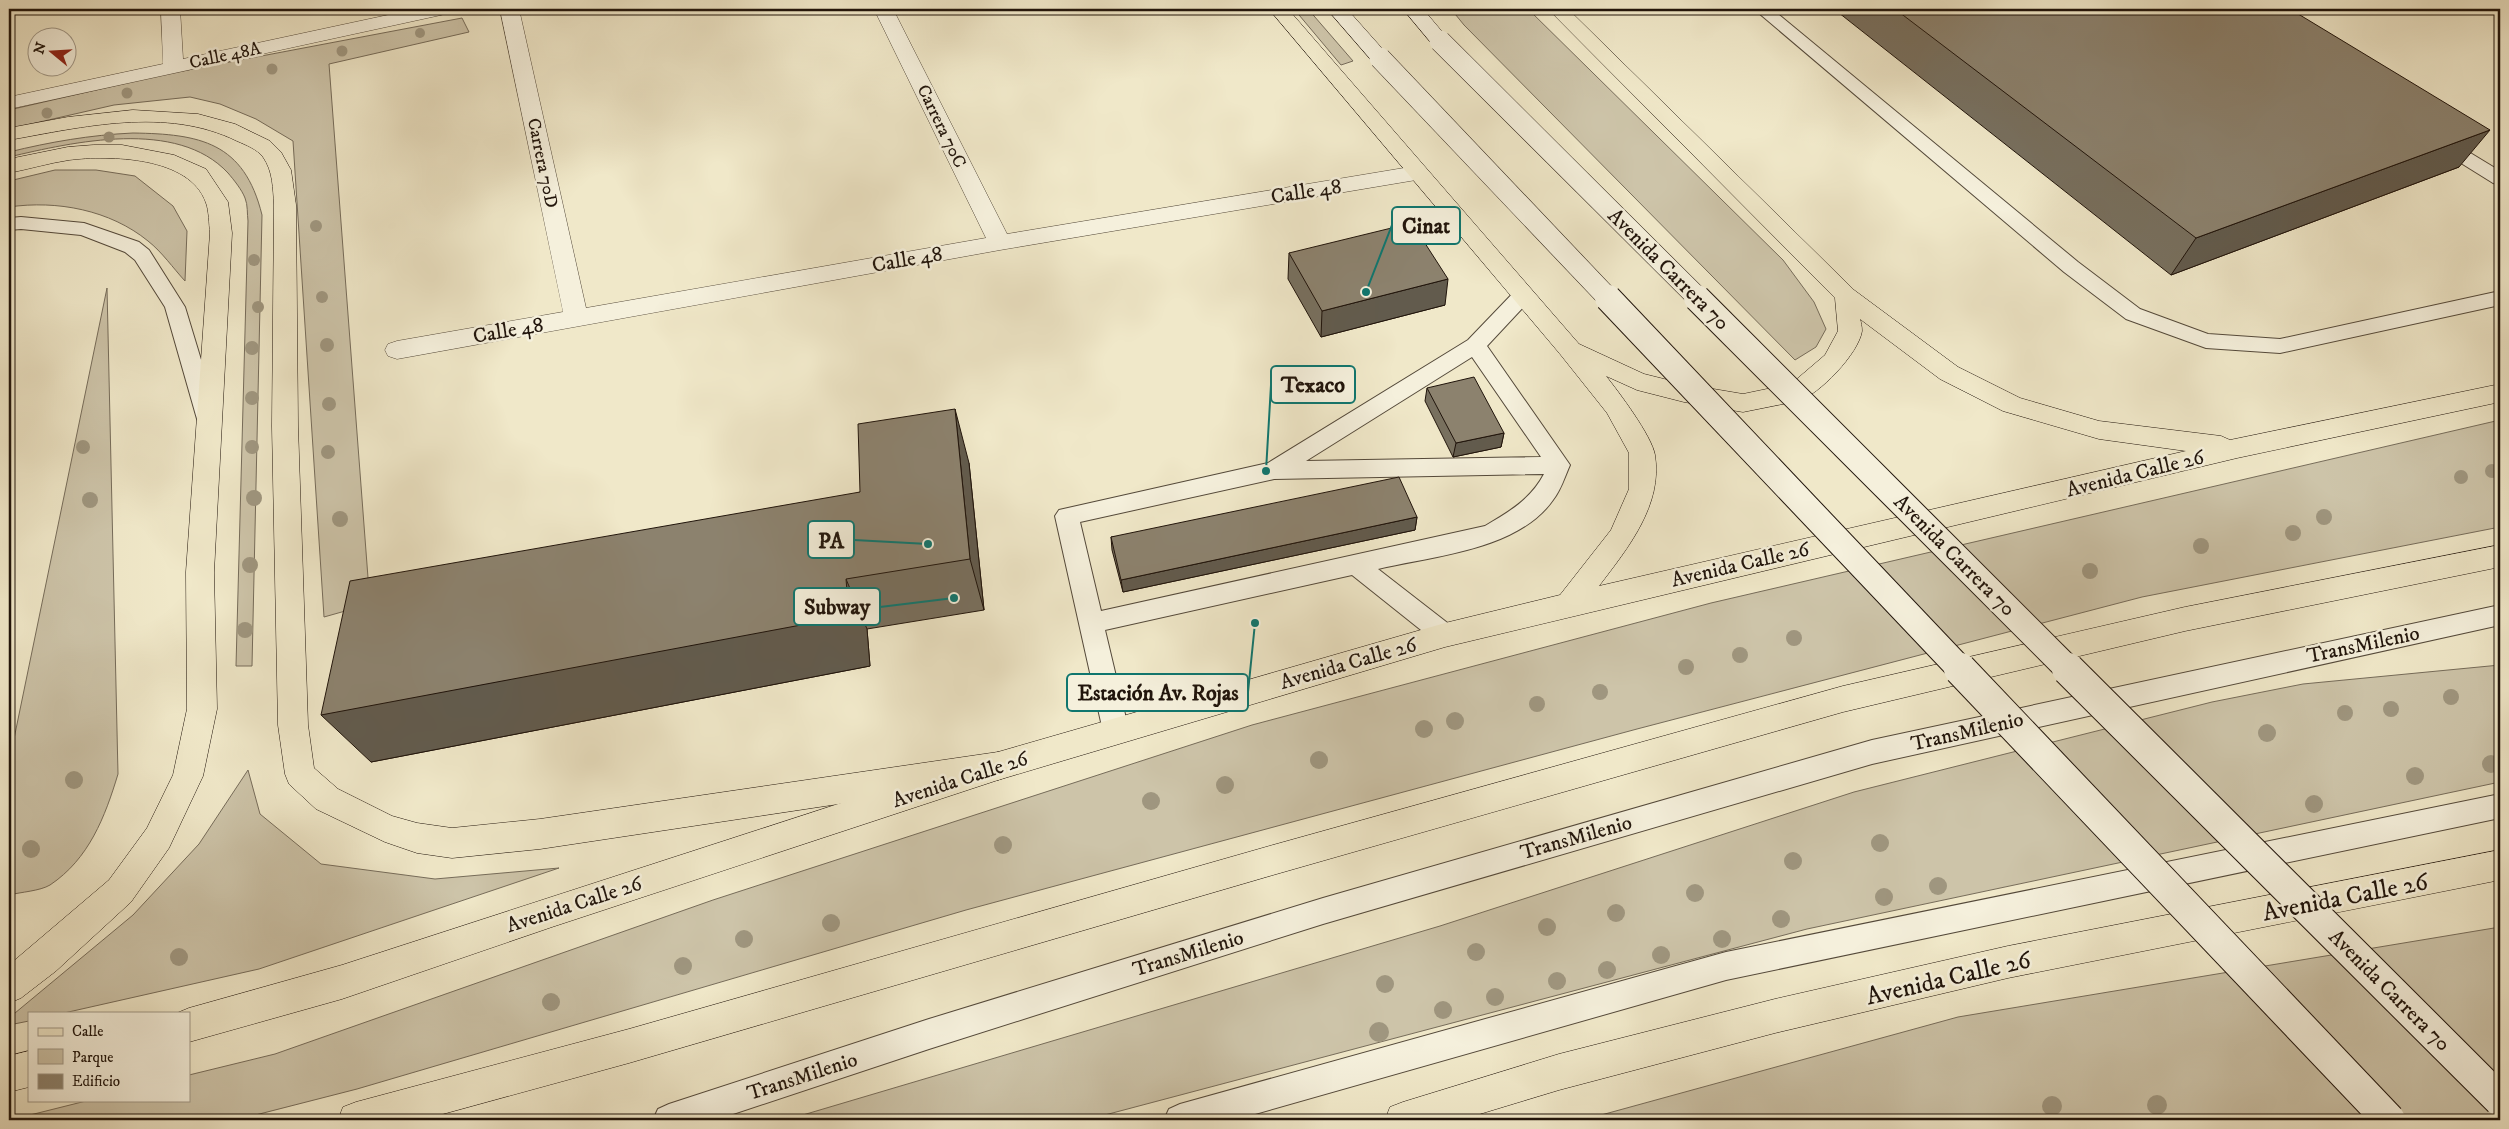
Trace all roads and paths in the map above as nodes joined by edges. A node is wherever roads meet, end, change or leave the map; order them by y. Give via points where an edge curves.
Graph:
1 (170, 9) edge
2 (441, 9) edge
3 (509, 9) edge
4 (883, 9) edge
5 (1278, 9) edge
6 (1337, 9) edge
7 (1413, 9) edge
8 (1557, 9) edge
9 (1762, 9) edge
10 (173, 66) junction
11 (9, 103) edge
12 (2425, 133) edge
13 (9, 134) edge
14 (9, 166) edge
15 (1416, 172) junction
16 (2500, 179) edge
17 (9, 224) edge
18 (1000, 243) junction
19 (1523, 296) junction
20 (1846, 296) junction
21 (2500, 298) edge
22 (576, 318) junction
23 (1475, 345) junction
24 (1569, 348) junction
25 (397, 350) dead end
26 (2500, 392) edge
27 (209, 425) junction
28 (2237, 448) junction
29 (1559, 465) junction
30 (1274, 470) junction
31 (2500, 556) edge
32 (1357, 565) junction
33 (1569, 604) junction
34 (2500, 615) edge
35 (1093, 623) junction
36 (1445, 636) junction
37 (1116, 731) junction
38 (998, 766) junction
39 (2500, 806) edge
40 (2500, 865) edge
41 (9, 986) edge
42 (190, 1025) edge
43 (28, 1069) edge
44 (9, 1074) edge
45 (2500, 1100) edge
46 (356, 1120) edge
47 (669, 1120) edge
48 (1180, 1120) edge
49 (1403, 1120) edge
50 (2388, 1120) edge

1 - 10 main road
2 - 10 main road, Calle 48A
3 - 22 main road, Carrera 70D
4 - 18 main road, Carrera 70C
5 - 15 main road
6 - 50 main road, bridge
7 - 45 main road, Avenida Carrera 70, bridge via 1440,41
8 - 20 main road
9 - 21 lane via 2070,267 2133,314 2206,341 2280,346
10 - 11 main road, Calle 48A
12 - 16 lane
13 - 38 main road via 114,118 166,117 241,133 269,150 283,174 285,426 293,725 300,774 327,799 385,828 417,838 452,843 540,834
14 - 27 main road via 68,154 122,152 174,162 198,174 217,202 221,233
15 - 18 main road, Calle 48
15 - 19 main road
17 - 27 lane via 84,229 142,254 175,307
18 - 22 main road, Calle 48
19 - 23 lane
19 - 24 main road
20 - 24 main road via 1850,331 1834,361 1798,392 1743,403 1684,394 1637,381
20 - 28 main road via 1949,373 2012,405 2099,430
22 - 25 main road, Calle 48
23 - 29 lane
23 - 30 lane
24 - 33 main road via 1617,407 1642,454 1642,489 1622,536
26 - 28 main road, Avenida Calle 26
27 - 41 main road via 200,572 202,709 188,776 158,838 120,891
28 - 33 main road, Avenida Calle 26
29 - 30 lane
29 - 32 lane via 1545,494 1522,516 1491,534
30 - 35 lane via 1068,516
31 - 46 main road via 2185,619 1843,699 629,1046
32 - 35 lane
32 - 36 lane
33 - 36 main road, Avenida Calle 26
34 - 47 lane, TransMilenio via 1872,752 1323,911 929,1034
35 - 37 lane
36 - 37 main road, Avenida Calle 26
37 - 38 main road, Avenida Calle 26
38 - 42 main road, Avenida Calle 26 via 342,982
39 - 48 lane via 1726,966
40 - 49 main road, Avenida Calle 26 via 2008,962 1775,1016 1559,1072
43 - 44 main road

